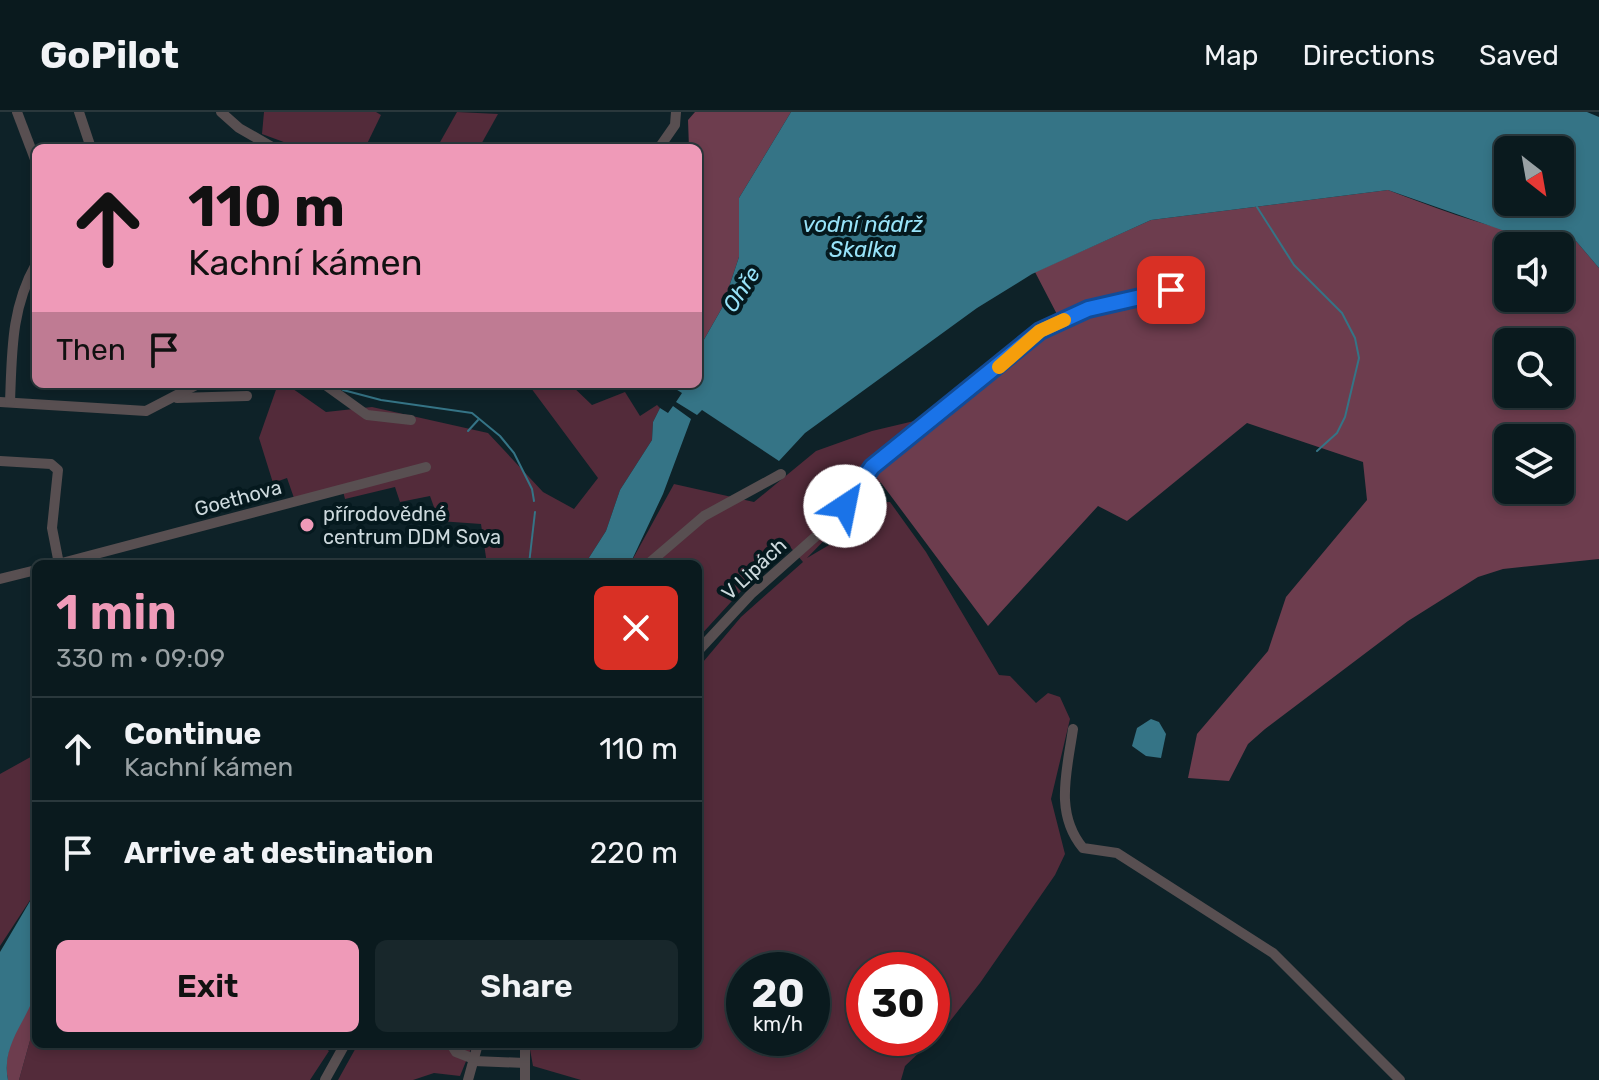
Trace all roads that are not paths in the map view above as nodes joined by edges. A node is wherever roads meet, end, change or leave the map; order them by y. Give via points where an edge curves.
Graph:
1 (17, 112) edge
2 (79, 112) edge
3 (221, 112) edge
4 (676, 112) edge
5 (90, 144) edge
6 (267, 144) edge
7 (662, 144) edge
8 (32, 151) edge
9 (32, 274) edge
10 (1171, 290) dead end
11 (191, 388) edge
12 (330, 388) edge
13 (247, 396) dead end
14 (175, 398) junction
15 (5, 402) edge
16 (411, 420) dead end
17 (0, 461) edge
18 (426, 467) dead end
19 (781, 474) dead end
20 (58, 560) edge
21 (74, 560) edge
22 (653, 560) edge
23 (32, 571) edge
24 (0, 579) edge
25 (702, 647) edge
26 (1073, 729) dead end
27 (343, 1048) edge
28 (454, 1048) edge
29 (477, 1048) edge
30 (525, 1048) edge
31 (474, 1060) junction
32 (525, 1063) junction
33 (325, 1080) edge
34 (468, 1080) edge
35 (525, 1080) edge
36 (1400, 1080) edge

1 - 8 street
2 - 5 street
3 - 6 street
4 - 7 street via 675,125
9 - 15 street via 13,324
10 - 25 street, V Lipách via 1088,309 1040,331 872,467 832,522 751,594
11 - 14 street
12 - 16 street via 367,415
13 - 14 street
14 - 15 street via 133,412
17 - 20 street via 51,464 58,470 52,528
18 - 21 street, Goethova
19 - 22 street via 704,516
23 - 24 street
26 - 36 street via 1062,802 1070,833 1083,848 1117,853 1273,953
27 - 33 street
28 - 31 street
29 - 31 street
30 - 32 street
31 - 32 street
31 - 34 street
32 - 35 street

